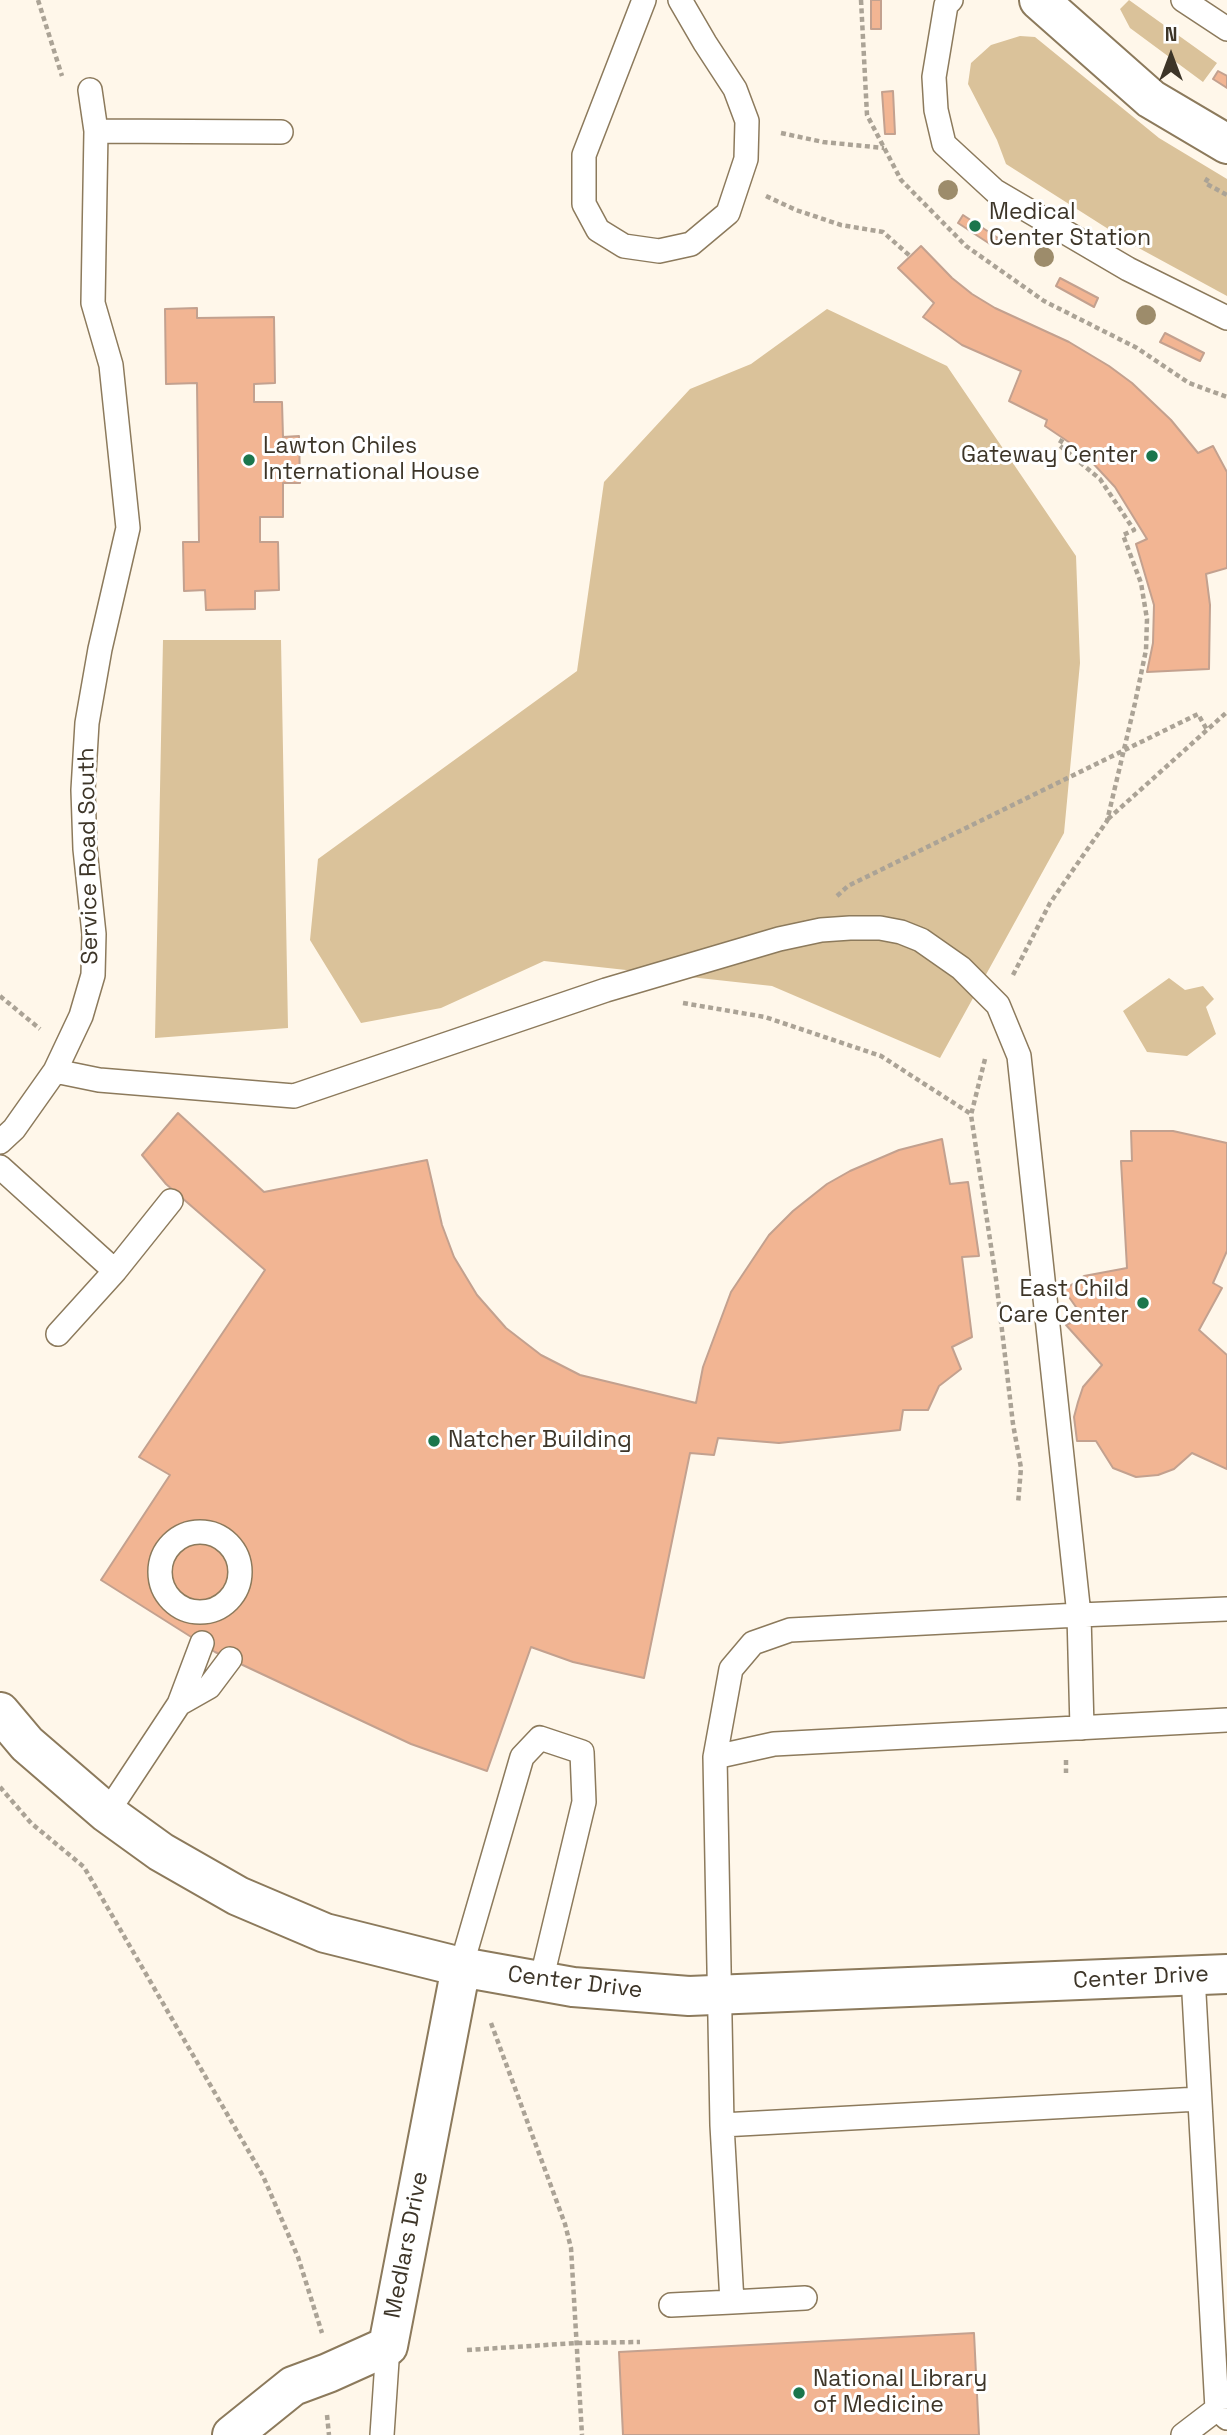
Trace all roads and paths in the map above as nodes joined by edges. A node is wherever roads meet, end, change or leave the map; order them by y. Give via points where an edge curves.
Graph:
1 (38, 0) edge
2 (645, 0) edge
3 (680, 0) edge
4 (951, 0) edge
5 (1039, 0) edge
6 (1183, 0) edge
7 (1227, 29) edge
8 (90, 90) joint
9 (96, 131) junction
10 (281, 132) dead end
11 (781, 133) dead end
12 (884, 148) dead end
13 (1218, 159) edge
14 (762, 194) dead end
15 (1227, 195) edge
16 (910, 256) dead end
17 (1227, 318) edge
18 (1063, 438) dead end
19 (1227, 712) edge
20 (1207, 730) junction
21 (1124, 751) junction
22 (1107, 821) junction
23 (830, 902) dead end
24 (0, 996) edge
25 (672, 1001) dead end
26 (998, 1005) junction
27 (60, 1061) junction
28 (971, 1115) junction
29 (0, 1142) edge
30 (0, 1167) edge
31 (171, 1202) dead end
32 (115, 1270) junction
33 (58, 1334) dead end
34 (1018, 1504) dead end
35 (1227, 1609) edge
36 (1079, 1615) junction
37 (202, 1643) dead end
38 (230, 1659) dead end
39 (179, 1704) junction
40 (0, 1712) edge
41 (1227, 1720) edge
42 (1082, 1728) junction
43 (715, 1758) junction
44 (0, 1787) edge
45 (107, 1813) junction
46 (461, 1967) junction
47 (1210, 1975) edge
48 (541, 1981) junction
49 (718, 1994) junction
50 (490, 2021) dead end
51 (1199, 2099) junction
52 (722, 2124) junction
53 (805, 2298) dead end
54 (732, 2302) junction
55 (671, 2305) dead end
56 (640, 2342) dead end
57 (577, 2343) junction
58 (388, 2346) junction
59 (467, 2350) dead end
60 (328, 2373) junction
61 (1222, 2413) edge
62 (232, 2435) edge
63 (329, 2435) edge
64 (382, 2435) edge
65 (582, 2435) edge
66 (1183, 2435) edge

1 - 8 path via 63,79
2 - 3 lane via 584,155 584,204 598,230 624,246 659,251 691,244 728,213 746,159 747,121 735,89
4 - 17 lane via 946,5 934,77 944,144 995,191 1128,269
5 - 13 street
6 - 7 lane
8 - 9 lane, Service Road South
9 - 10 lane
9 - 27 lane, Service Road South via 93,303 111,365 128,528 87,723 83,790 93,975
11 - 12 path
13 - 15 path via 1205,183
14 - 16 path via 841,225 883,232
18 - 21 path via 1059,445 1100,479 1134,530 1124,535 1141,583 1146,650
19 - 20 path
20 - 21 path via 1198,714
20 - 22 path
21 - 22 path
21 - 23 path via 848,886
22 - 26 path via 1049,903
24 - 27 path
25 - 28 path via 765,1017 881,1056
26 - 27 lane via 961,968 921,940 880,928 840,928 779,939 606,990 294,1096 99,1080
26 - 28 path
26 - 36 lane via 1019,1056
27 - 29 lane, Service Road South via 14,1129
28 - 34 path via 1021,1468
30 - 32 lane
31 - 32 lane
32 - 33 lane
35 - 36 lane
36 - 42 lane
36 - 43 lane via 790,1630 753,1643 731,1669
37 - 39 lane
38 - 39 lane via 209,1687
39 - 45 lane
40 - 45 street, Center Drive via 27,1744
41 - 42 lane
42 - 43 lane via 774,1744
43 - 49 lane
44 - 60 path via 31,1823 84,1867 257,2165 298,2257 320,2321
45 - 46 street, Center Drive via 161,1852 238,1896 325,1933
46 - 48 street, Center Drive
46 - 48 lane via 522,1758 540,1738 582,1752 584,1802
46 - 58 street, Medlars Drive
47 - 49 street, Center Drive
47 - 51 lane
48 - 49 street, Center Drive via 689,1996
49 - 52 lane
50 - 57 path via 565,2224
51 - 52 lane
51 - 61 lane
52 - 54 lane
53 - 54 lane
54 - 55 lane
56 - 57 path
57 - 59 path
57 - 65 path
58 - 60 street, Medlars Drive
58 - 64 lane
60 - 62 street, Medlars Drive via 293,2386
60 - 63 path
61 - 66 lane

